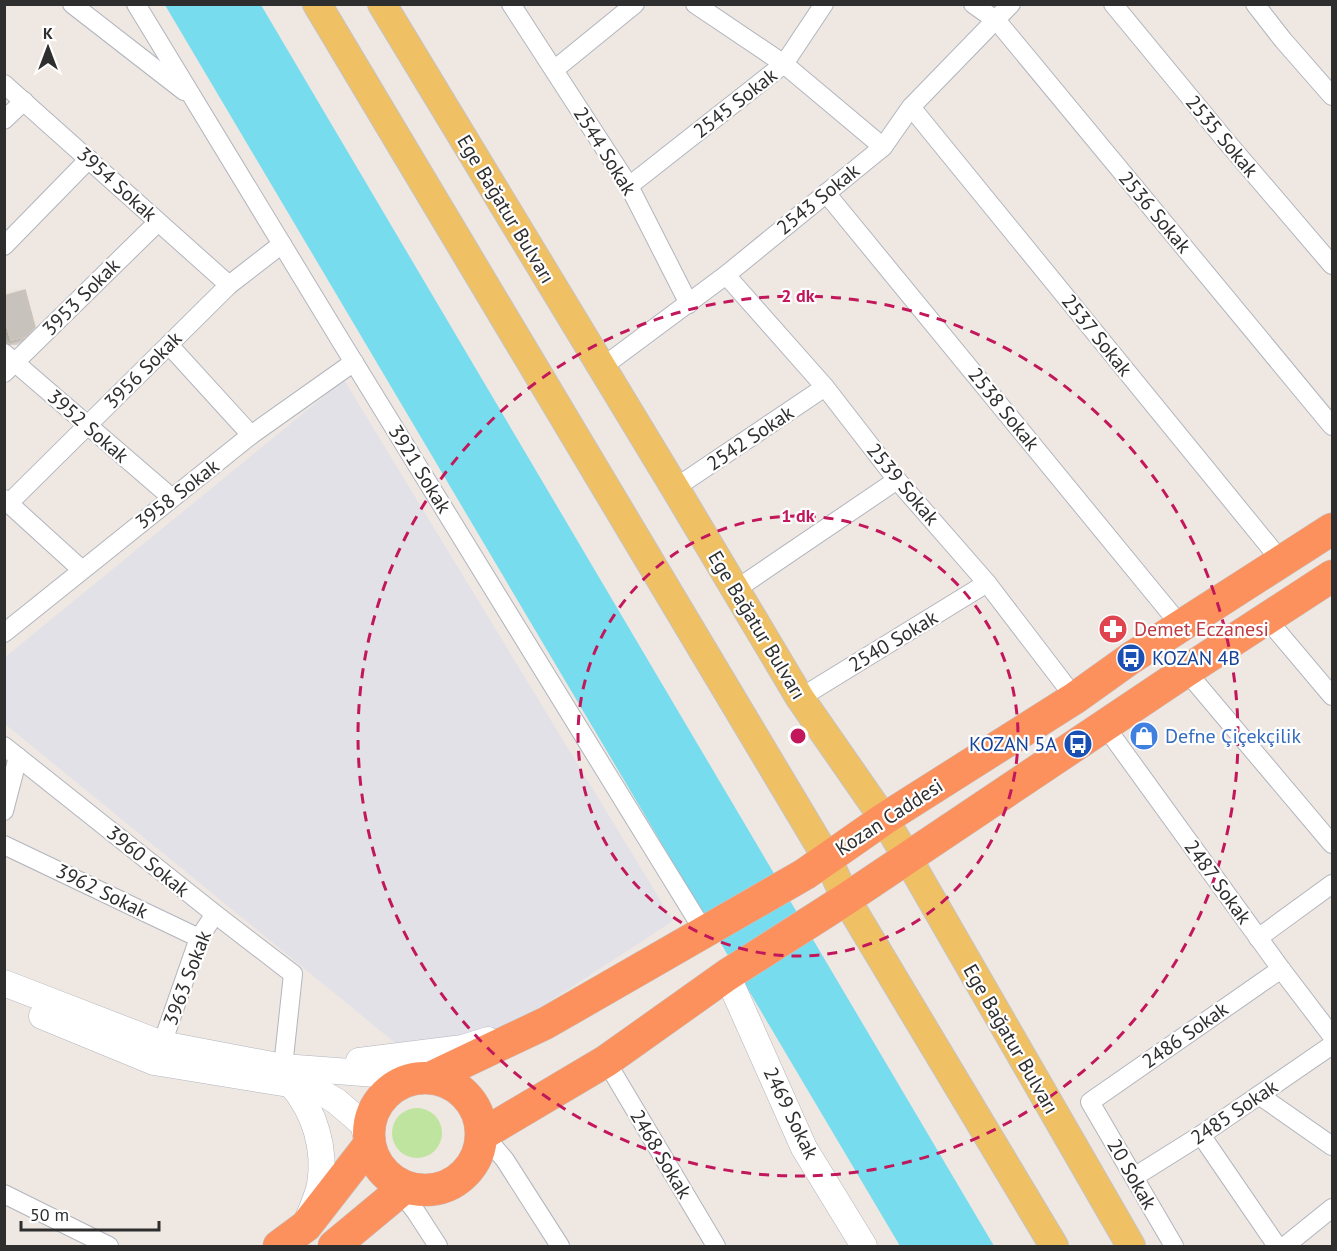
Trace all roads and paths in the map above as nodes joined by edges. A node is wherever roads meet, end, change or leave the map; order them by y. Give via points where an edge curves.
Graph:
1 (72, 4) edge
2 (136, 4) edge
3 (317, 4) edge
4 (382, 4) edge
5 (511, 4) edge
6 (635, 4) edge
7 (695, 4) edge
8 (824, 4) edge
9 (973, 4) edge
10 (1011, 4) edge
11 (1113, 4) edge
12 (1255, 4) edge
13 (997, 21) junction
14 (784, 64) junction
15 (554, 70) junction
16 (4, 84) edge
17 (1332, 96) edge
18 (192, 97) junction
19 (24, 101) junction
20 (911, 107) junction
21 (4, 120) edge
22 (883, 147) junction
23 (89, 159) junction
24 (629, 186) junction
25 (826, 193) junction
26 (158, 222) junction
27 (282, 244) junction
28 (4, 246) edge
29 (1332, 265) edge
30 (726, 275) junction
31 (229, 285) junction
32 (689, 304) junction
33 (169, 345) junction
34 (354, 362) junction
35 (8, 363) edge
36 (601, 368) junction
37 (825, 387) junction
38 (87, 426) junction
39 (1332, 426) edge
40 (251, 435) junction
41 (897, 480) junction
42 (675, 488) junction
43 (172, 498) junction
44 (7, 501) edge
45 (1332, 529) edge
46 (1282, 562) junction
47 (82, 570) junction
48 (1332, 576) edge
49 (987, 583) junction
50 (735, 590) junction
51 (1268, 619) junction
52 (1181, 626) junction
53 (4, 633) edge
54 (1186, 671) junction
55 (1332, 696) edge
56 (800, 698) junction
57 (1075, 698) junction
58 (1105, 726) junction
59 (11, 751) edge
60 (4, 811) edge
61 (884, 819) junction
62 (4, 844) edge
63 (1332, 844) edge
64 (907, 857) junction
65 (816, 866) junction
66 (1332, 884) edge
67 (834, 906) junction
68 (215, 914) junction
69 (705, 933) junction
70 (199, 938) junction
71 (1258, 938) junction
72 (1281, 969) junction
73 (727, 975) junction
74 (4, 983) edge
75 (4, 1000) edge
76 (546, 1023) junction
77 (1332, 1036) edge
78 (162, 1044) junction
79 (1332, 1045) edge
80 (606, 1061) junction
81 (294, 1073) junction
82 (430, 1078) junction
83 (1259, 1095) junction
84 (1090, 1102) joint
85 (483, 1134) junction
86 (1201, 1135) junction
87 (369, 1146) junction
88 (1332, 1146) edge
89 (1134, 1177) junction
90 (402, 1190) junction
91 (4, 1194) edge
92 (1332, 1208) edge
93 (306, 1226) junction
94 (109, 1246) edge
95 (279, 1246) edge
96 (334, 1246) edge
97 (438, 1246) edge
98 (560, 1246) edge
99 (716, 1246) edge
100 (864, 1246) edge
101 (1054, 1246) edge
102 (1131, 1246) edge
103 (1174, 1246) edge
104 (1277, 1246) edge
105 (1285, 1246) edge

1 - 18 street
2 - 18 street, 3921 Sokak
3 - 65 main road
4 - 36 main road, Ege Bağatur Bulvarı
5 - 15 street, 2544 Sokak
6 - 15 street
7 - 14 street
8 - 14 street, 2545 Sokak
9 - 13 street, 2536 Sokak
10 - 13 street, 2543 Sokak
11 - 29 street, 2535 Sokak
12 - 17 street
13 - 20 street, 2543 Sokak
13 - 39 street, 2536 Sokak
14 - 22 street
14 - 24 street, 2545 Sokak
15 - 24 street, 2544 Sokak
16 - 19 street, 3954 Sokak
18 - 27 street, 3921 Sokak
19 - 21 street
19 - 23 street, 3954 Sokak
20 - 22 street, 2543 Sokak
20 - 46 street, 2537 Sokak
22 - 25 street, 2543 Sokak
23 - 26 street, 3954 Sokak
23 - 28 street
24 - 32 street, 2544 Sokak
25 - 30 street, 2543 Sokak
25 - 52 street, 2538 Sokak
26 - 31 street, 3954 Sokak
26 - 35 street, 3953 Sokak
27 - 31 street, 3956 Sokak
27 - 34 street, 3921 Sokak
30 - 32 street, 2543 Sokak
30 - 37 street, 2539 Sokak
31 - 33 street, 3956 Sokak
32 - 36 street, 2543 Sokak
33 - 38 street, 3956 Sokak
33 - 40 street
34 - 40 street, 3958 Sokak
34 - 69 street, 3921 Sokak
35 - 38 street, 3952 Sokak
36 - 42 main road, Ege Bağatur Bulvarı
37 - 41 street, 2539 Sokak
37 - 42 street, 2542 Sokak
38 - 43 street, 3952 Sokak
38 - 44 street, 3956 Sokak
40 - 43 street, 3958 Sokak
41 - 49 street, 2539 Sokak
41 - 50 street
42 - 50 main road, Ege Bağatur Bulvarı
43 - 47 street, 3958 Sokak
44 - 47 street
45 - 46 highway, Kozan Caddesi
46 - 52 highway, Kozan Caddesi
47 - 53 street, 3958 Sokak
48 - 51 highway
49 - 56 street, 2540 Sokak
49 - 57 street, 2539 Sokak
50 - 56 main road, Ege Bağatur Bulvarı
51 - 54 highway
51 - 55 street
52 - 57 highway, Kozan Caddesi
54 - 58 highway
54 - 63 street
56 - 61 main road, Ege Bağatur Bulvarı
57 - 61 highway, Kozan Caddesi
58 - 64 highway
58 - 71 street, 2487 Sokak
59 - 60 street
59 - 68 street, 3960 Sokak
61 - 64 main road, Ege Bağatur Bulvarı
61 - 65 highway, Kozan Caddesi
62 - 70 street, 3962 Sokak
64 - 67 highway
64 - 102 main road, Ege Bağatur Bulvarı
65 - 67 main road
65 - 69 highway, Kozan Caddesi
66 - 71 street
67 - 73 highway
67 - 101 main road
68 - 70 street, 3963 Sokak
68 - 81 street, 3960 Sokak via 293,974
69 - 76 highway, Kozan Caddesi
70 - 78 street, 3963 Sokak
71 - 72 street, 2487 Sokak
72 - 77 street, 2487 Sokak
72 - 84 street, 2486 Sokak
73 - 80 highway
73 - 100 main road, 2469 Sokak via 804,1148
74 - 78 main road
75 - 81 main road via 154,1062
76 - 81 main road via 463,1048
76 - 82 highway, Kozan Caddesi
78 - 81 main road
79 - 83 street, 2485 Sokak
80 - 85 highway
80 - 99 street, 2468 Sokak
81 - 82 main road
81 - 87 main road via 363,1124
81 - 93 main road via 321,1151 320,1186
82 - 85 highway via 446,1081 461,1091 481,1119
82 - 87 highway via 407,1081 391,1089 375,1107 369,1125
83 - 86 street, 2485 Sokak
83 - 88 street
84 - 89 street, 20 Sokak
85 - 90 highway via 480,1151 462,1178 436,1190
85 - 98 street via 505,1160
86 - 89 street, 2485 Sokak
86 - 104 street
87 - 90 highway via 377,1164
87 - 93 highway
89 - 103 street, 20 Sokak
90 - 96 highway
90 - 97 street
91 - 94 street
92 - 105 street
93 - 95 highway

